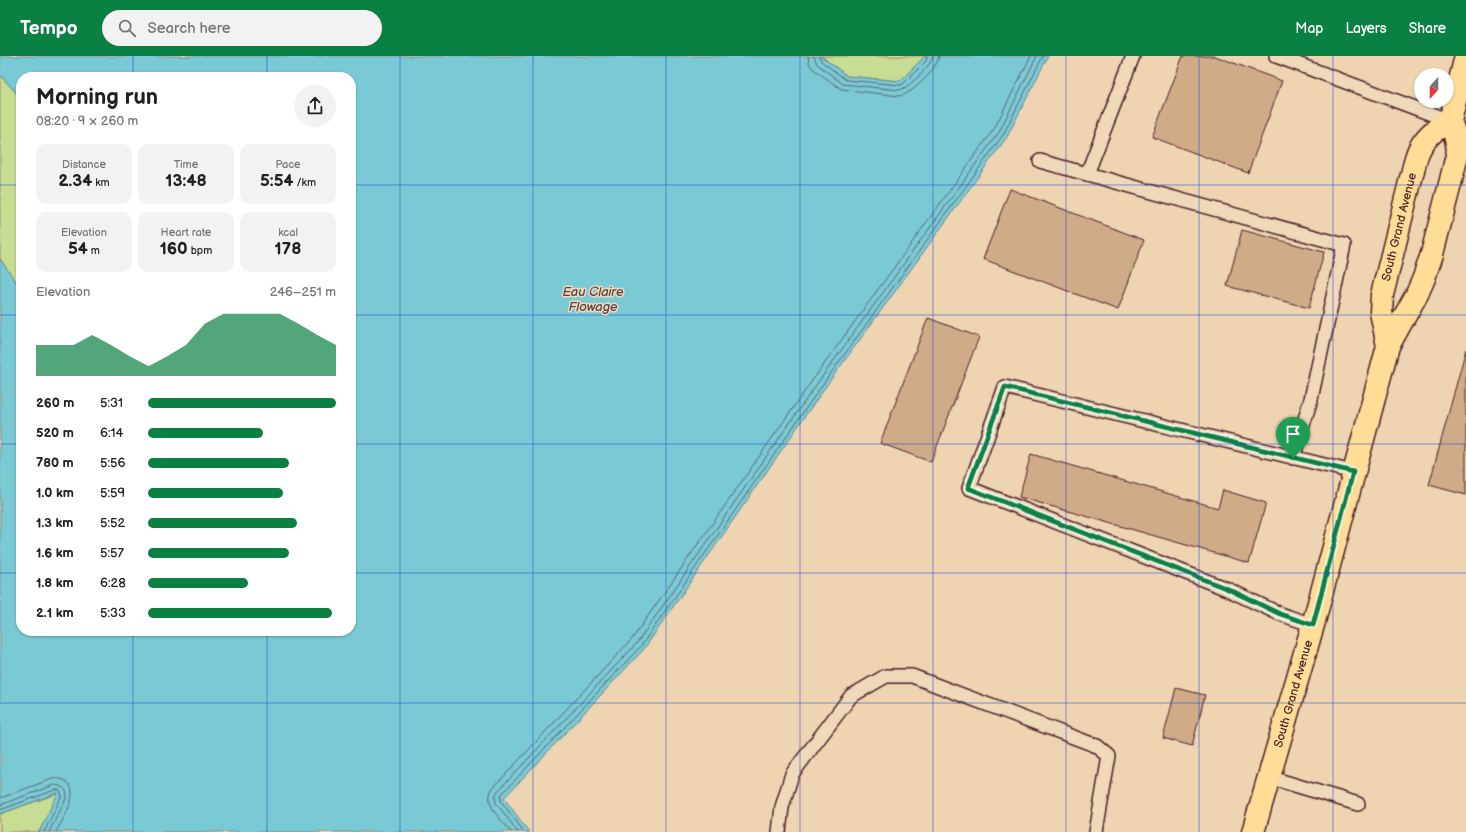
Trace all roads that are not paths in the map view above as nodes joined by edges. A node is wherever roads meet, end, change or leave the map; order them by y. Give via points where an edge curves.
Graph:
1 (1133, 56) edge
2 (1276, 56) edge
3 (1466, 56) edge
4 (1450, 121) junction
5 (1040, 161) dead end
6 (1087, 174) junction
7 (1388, 346) junction
8 (1293, 458) junction
9 (1353, 472) junction
10 (1313, 625) junction
11 (1268, 777) junction
12 (1358, 804) dead end
13 (779, 832) edge
14 (1096, 832) edge
15 (1253, 832) edge

1 - 6 lane
2 - 4 lane
3 - 4 main road
4 - 7 main road, South Grand Avenue via 1458,142 1458,151 1432,254 1417,294
4 - 7 main road, South Grand Avenue via 1428,136 1416,158 1382,295 1381,312
5 - 6 lane
6 - 8 lane via 1344,245 1311,399
7 - 9 main road, South Grand Avenue
8 - 9 lane
8 - 10 lane via 1005,387 968,488 1228,589 1280,614
9 - 10 main road, South Grand Avenue
10 - 11 main road, South Grand Avenue
11 - 12 lane
11 - 15 main road, South Grand Avenue
13 - 14 lane via 782,807 792,774 851,696 886,676 912,676 1097,746 1109,756

